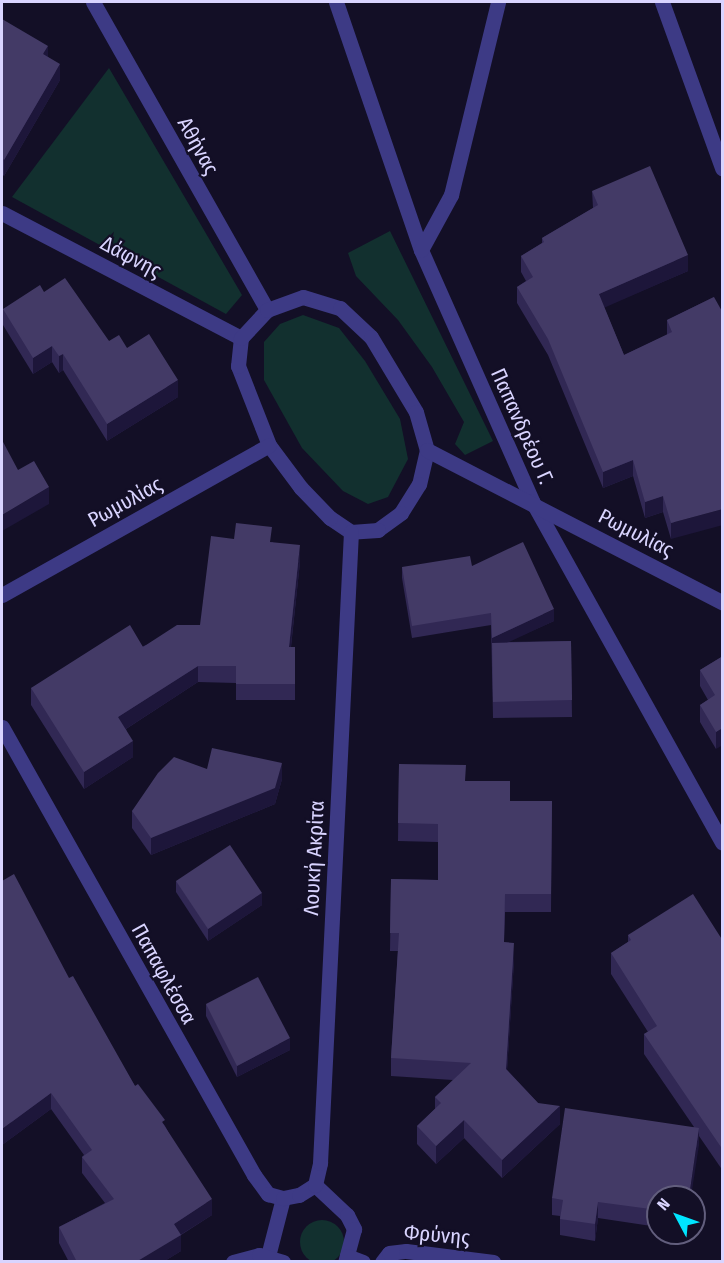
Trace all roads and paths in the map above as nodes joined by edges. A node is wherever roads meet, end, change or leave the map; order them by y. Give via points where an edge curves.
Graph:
1 (93, 2) edge
2 (336, 2) edge
3 (498, 2) edge
4 (662, 2) edge
5 (723, 168) edge
6 (2, 213) edge
7 (421, 250) junction
8 (267, 310) junction
9 (241, 338) junction
10 (269, 445) junction
11 (427, 450) junction
12 (532, 501) junction
13 (351, 532) junction
14 (2, 595) edge
15 (723, 602) edge
16 (2, 727) edge
17 (723, 843) edge
18 (315, 1185) junction
19 (283, 1198) junction
20 (268, 1256) junction
21 (346, 1259) edge
22 (233, 1262) edge
23 (283, 1262) edge
24 (363, 1262) edge
25 (382, 1262) edge
26 (493, 1262) edge

1 - 8 street, Αθήνας
2 - 7 street, Παπανδρέου Γ.
3 - 7 street via 451,195
4 - 5 street
6 - 9 street, Δάφνης
7 - 12 street, Παπανδρέου Γ.
8 - 9 street
8 - 11 street via 303,297 340,308 371,337 416,412
9 - 10 street via 238,366
10 - 13 street via 301,488 330,518
10 - 14 street, Ρωμυλίας
11 - 12 street, Ρωμυλίας
11 - 13 street via 419,484 401,513 378,530
12 - 15 street, Ρωμυλίας
12 - 17 street, Παπανδρέου Γ.
13 - 18 street, Λουκή Ακρίτα via 320,1163
16 - 19 street, Παπαφλέσσα via 254,1175 268,1194
18 - 19 street via 299,1196
18 - 21 street via 347,1215 354,1229
19 - 20 street
20 - 22 street
20 - 23 street
21 - 24 street
25 - 26 street, Φρύνης via 389,1254 406,1251

